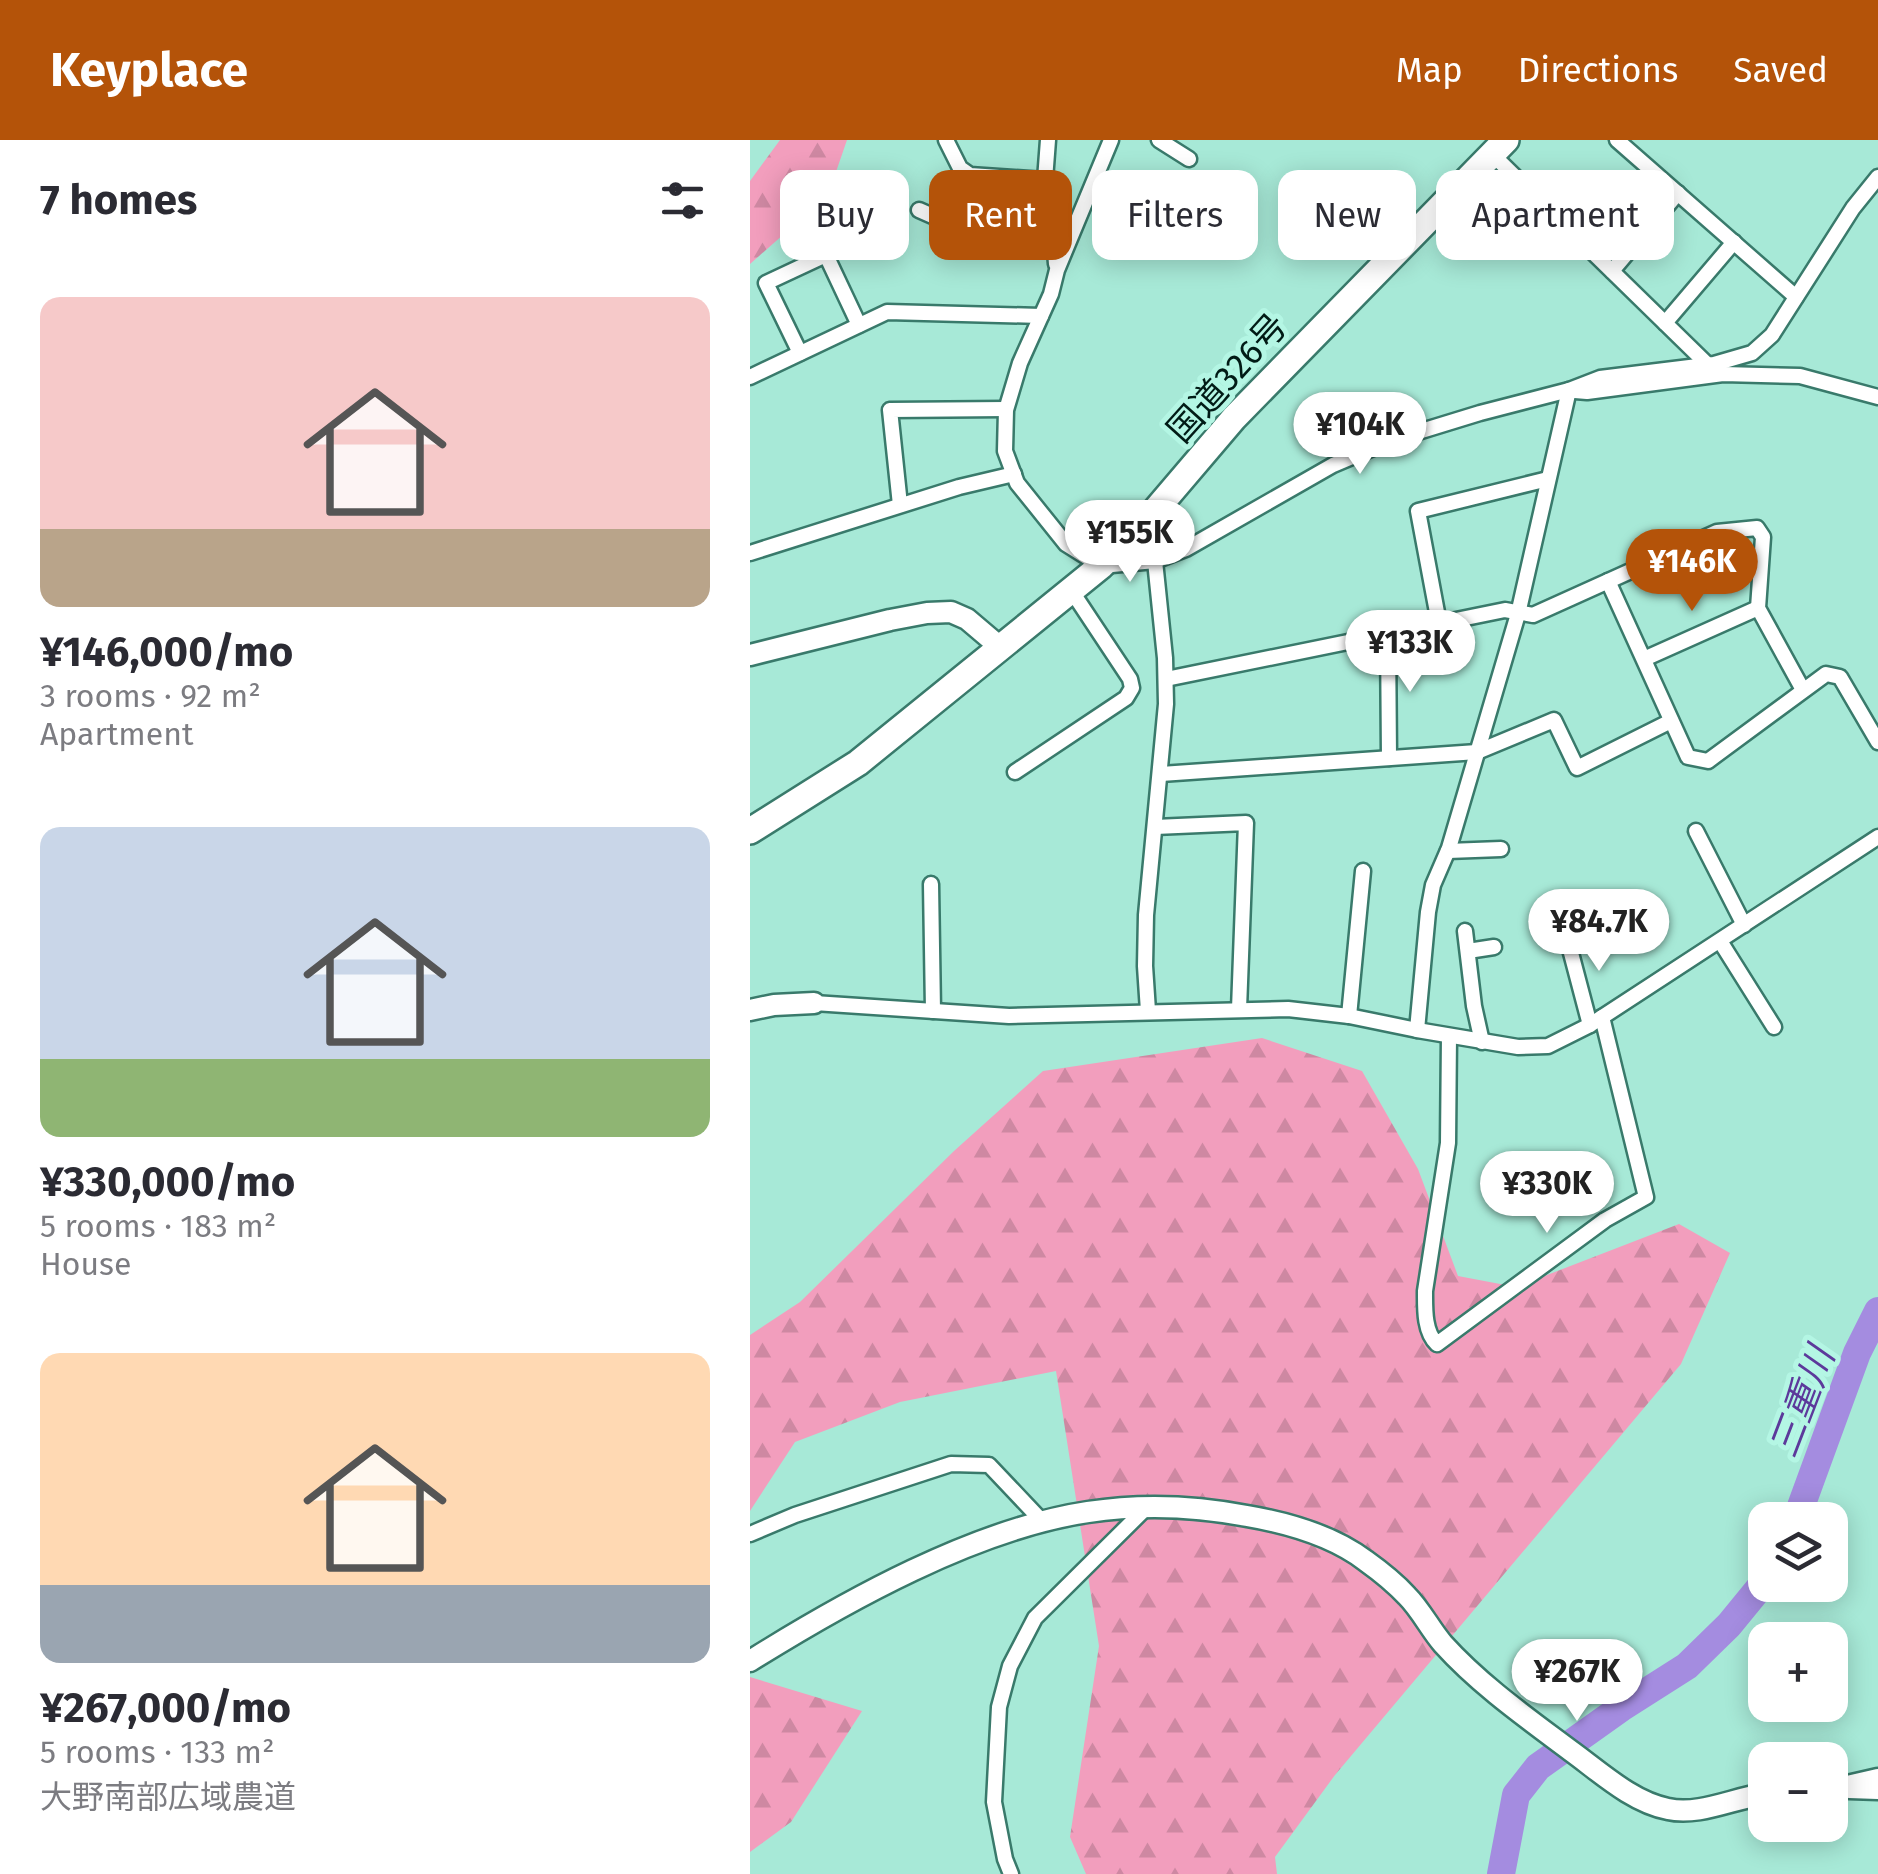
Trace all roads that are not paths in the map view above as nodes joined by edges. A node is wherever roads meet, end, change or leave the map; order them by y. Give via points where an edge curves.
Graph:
1 (946, 140) edge
2 (1048, 140) edge
3 (1111, 140) edge
4 (1159, 140) edge
5 (1617, 140) edge
6 (1499, 147) edge
7 (1189, 159) dead end
8 (963, 170) edge
9 (1046, 170) edge
10 (1878, 178) edge
11 (1678, 193) junction
12 (919, 210) dead end
13 (929, 214) edge
14 (1734, 242) junction
15 (1056, 260) edge
16 (1057, 270) junction
17 (1612, 270) junction
18 (1796, 297) junction
19 (1041, 316) junction
20 (1665, 322) junction
21 (859, 325) junction
22 (800, 353) junction
23 (1708, 364) junction
24 (750, 376) edge
25 (1570, 390) junction
26 (1878, 396) edge
27 (1006, 410) junction
28 (1014, 474) junction
29 (1548, 479) junction
30 (900, 505) junction
31 (750, 552) edge
32 (1154, 561) junction
33 (1101, 566) junction
34 (1608, 581) junction
35 (1071, 590) junction
36 (1758, 608) junction
37 (1518, 614) junction
38 (1439, 623) junction
39 (1388, 633) junction
40 (1000, 647) junction
41 (750, 655) edge
42 (1644, 659) junction
43 (1166, 679) junction
44 (1803, 690) junction
45 (1671, 720) junction
46 (1878, 742) edge
47 (1477, 752) junction
48 (1389, 758) junction
49 (1015, 772) dead end
50 (1161, 774) junction
51 (1155, 827) junction
52 (750, 830) edge
53 (1696, 832) dead end
54 (1878, 837) edge
55 (1500, 850) dead end
56 (1448, 852) junction
57 (1363, 871) dead end
58 (930, 884) dead end
59 (1744, 926) junction
60 (1466, 931) dead end
61 (1566, 934) dead end
62 (1720, 941) junction
63 (1494, 947) dead end
64 (1468, 951) junction
65 (814, 1003) joint
66 (1239, 1009) junction
67 (750, 1010) edge
68 (934, 1011) junction
69 (1148, 1011) junction
70 (1349, 1016) junction
71 (1596, 1021) junction
72 (1774, 1027) dead end
73 (1418, 1030) junction
74 (1449, 1036) junction
75 (1482, 1042) junction
76 (1146, 1508) junction
77 (1042, 1521) junction
78 (750, 1534) edge
79 (750, 1662) edge
80 (1878, 1779) edge
81 (1848, 1786) edge
82 (1848, 1791) edge
83 (1878, 1792) edge
84 (1748, 1798) edge
85 (1011, 1874) edge

1 - 8 street
2 - 9 street
3 - 16 street
4 - 7 street
5 - 11 street
6 - 17 street
6 - 33 highway, 国道326号 via 1256,395
10 - 18 street
11 - 14 street
11 - 17 street
12 - 13 street
14 - 18 street
14 - 20 street
15 - 16 street
16 - 19 street
17 - 20 street
18 - 23 street via 1772,336 1752,353
19 - 21 street via 887,312
19 - 27 street
20 - 23 street
21 - 22 street
21 - 22 street via 826,256 766,283
22 - 24 street
23 - 25 street via 1600,378
25 - 26 street via 1723,374 1800,376
25 - 29 street
25 - 32 street via 1392,440
27 - 28 street via 1004,451
27 - 30 street via 890,410
28 - 30 street
28 - 33 street via 1066,544
29 - 37 street
29 - 38 street via 1418,511
30 - 31 street
32 - 33 street
32 - 43 street
33 - 35 highway, 国道326号
34 - 36 street via 1718,532 1758,528 1764,537
34 - 37 street via 1533,615
34 - 42 street
35 - 40 highway, 国道326号
35 - 49 street via 1132,688
36 - 42 street
36 - 44 street
37 - 38 street via 1505,610
37 - 47 street
38 - 39 street
39 - 43 street
39 - 48 street
40 - 41 street via 950,612
40 - 52 highway, 国道326号 via 858,763
42 - 45 street
43 - 50 street
44 - 45 street via 1708,761 1688,757
44 - 46 street via 1826,674 1840,677
45 - 47 street via 1577,768 1554,720
47 - 48 street
47 - 56 street
48 - 50 street
50 - 51 street
51 - 66 street via 1246,823
51 - 69 street via 1146,915
53 - 59 street
54 - 59 street
55 - 56 street
56 - 73 street via 1428,912
57 - 70 street
58 - 68 street
59 - 62 street
60 - 64 street
61 - 71 street
62 - 71 street
62 - 72 street
63 - 64 street
64 - 75 street
65 - 67 street
65 - 68 street
66 - 69 street
66 - 70 street
68 - 69 street
70 - 73 street
71 - 74 street via 1646,1197 1437,1344 1425,1291 1448,1142
71 - 75 street via 1548,1046
73 - 74 street
74 - 75 street
76 - 77 street
76 - 84 street via 1204,1508 1309,1530 1364,1559 1408,1596 1443,1644 1512,1708 1642,1800 1693,1810
76 - 85 street via 1035,1618 1010,1666 999,1707 994,1802
77 - 78 street via 990,1465 950,1464
77 - 79 street via 878,1588
80 - 81 street
82 - 83 street

